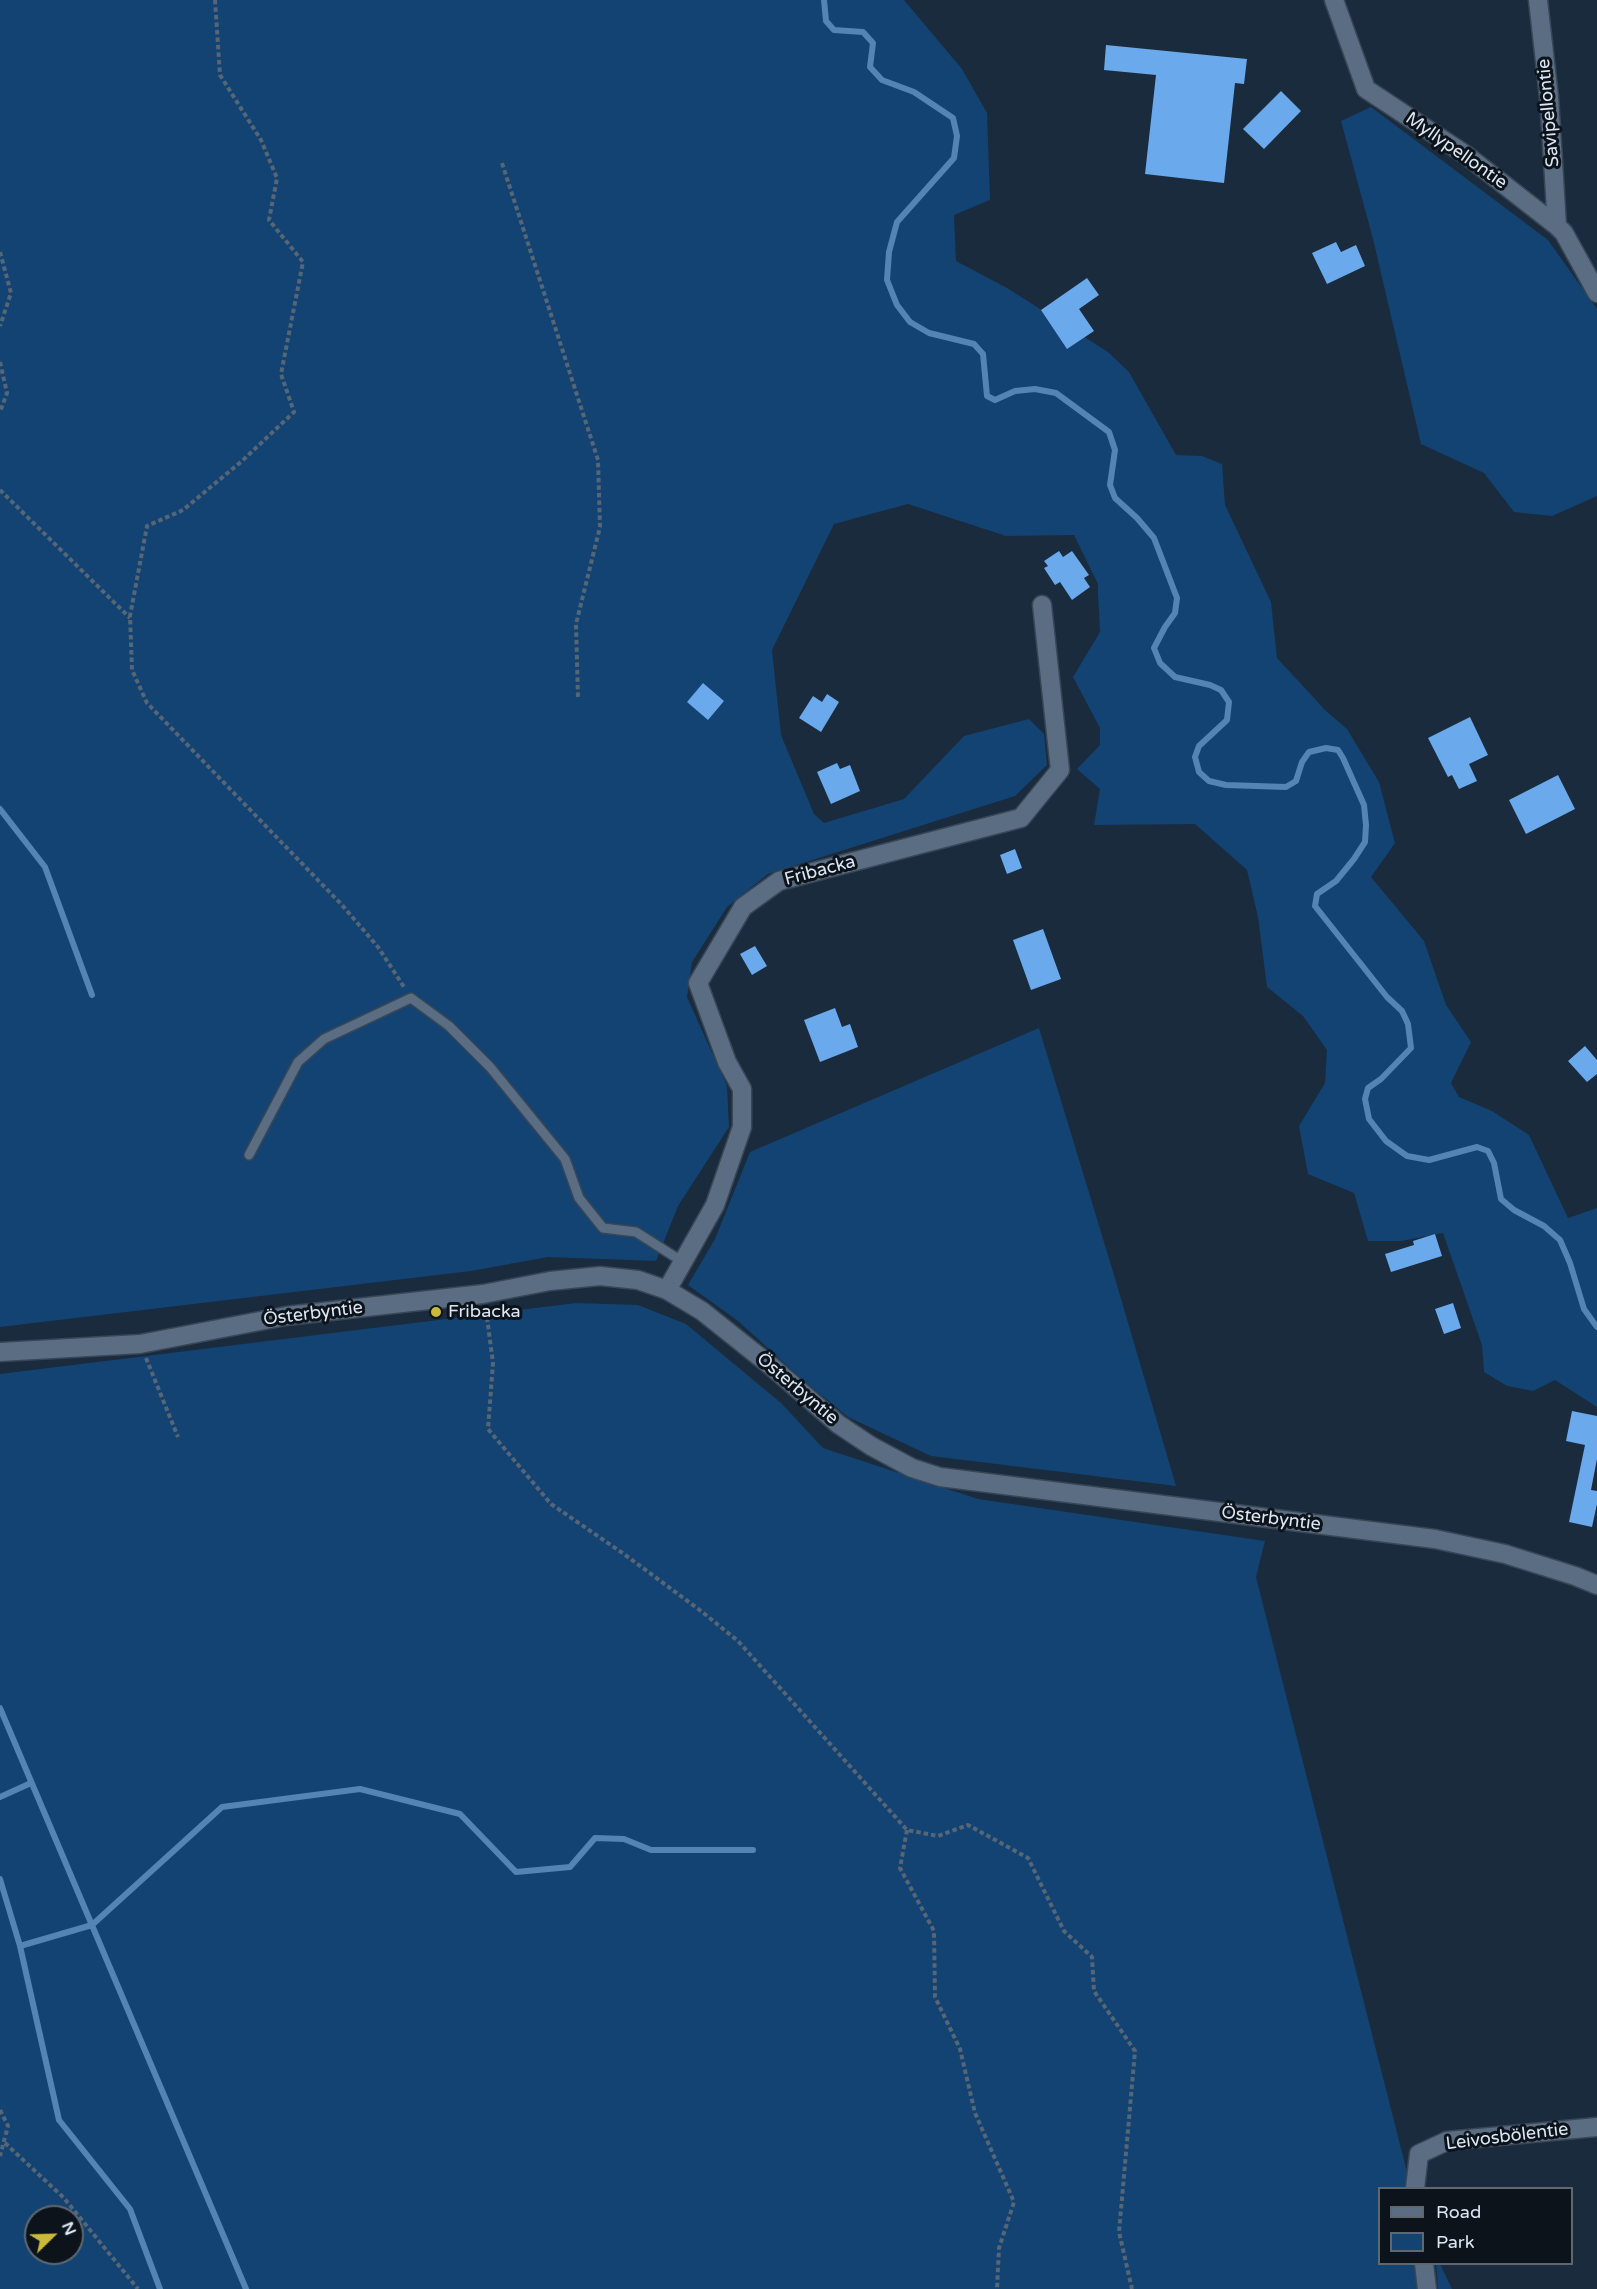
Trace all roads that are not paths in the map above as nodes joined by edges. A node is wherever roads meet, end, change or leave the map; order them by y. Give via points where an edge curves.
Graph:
1 (1334, 0) edge
2 (1538, 0) edge
3 (1557, 226) junction
4 (1597, 293) edge
5 (1042, 605) dead end
6 (249, 1155) dead end
7 (683, 1262) junction
8 (667, 1290) junction
9 (0, 1352) edge
10 (1597, 1585) edge
11 (1597, 2127) edge
12 (1415, 2187) edge
13 (1424, 2265) edge
14 (1427, 2289) edge

1 - 3 street, Myllypellontie via 1366,88 1466,155
2 - 3 street, Savipellontie
3 - 4 street, Myllypellontie
5 - 7 street, Fribacka via 1060,770 1021,818 779,881 742,907 698,983 727,1062 742,1089 742,1127 715,1205
6 - 7 lane via 298,1062 324,1039 411,998 449,1026 490,1066 565,1159 579,1198 603,1228 636,1232
7 - 8 street, Fribacka
8 - 9 street, Österbyntie via 638,1280 600,1276 483,1294 286,1316 140,1344
8 - 10 street, Österbyntie via 702,1311 838,1424 912,1468 940,1477 1435,1539 1505,1554
11 - 12 street, Leivosbölentie via 1447,2140 1419,2154
13 - 14 street

